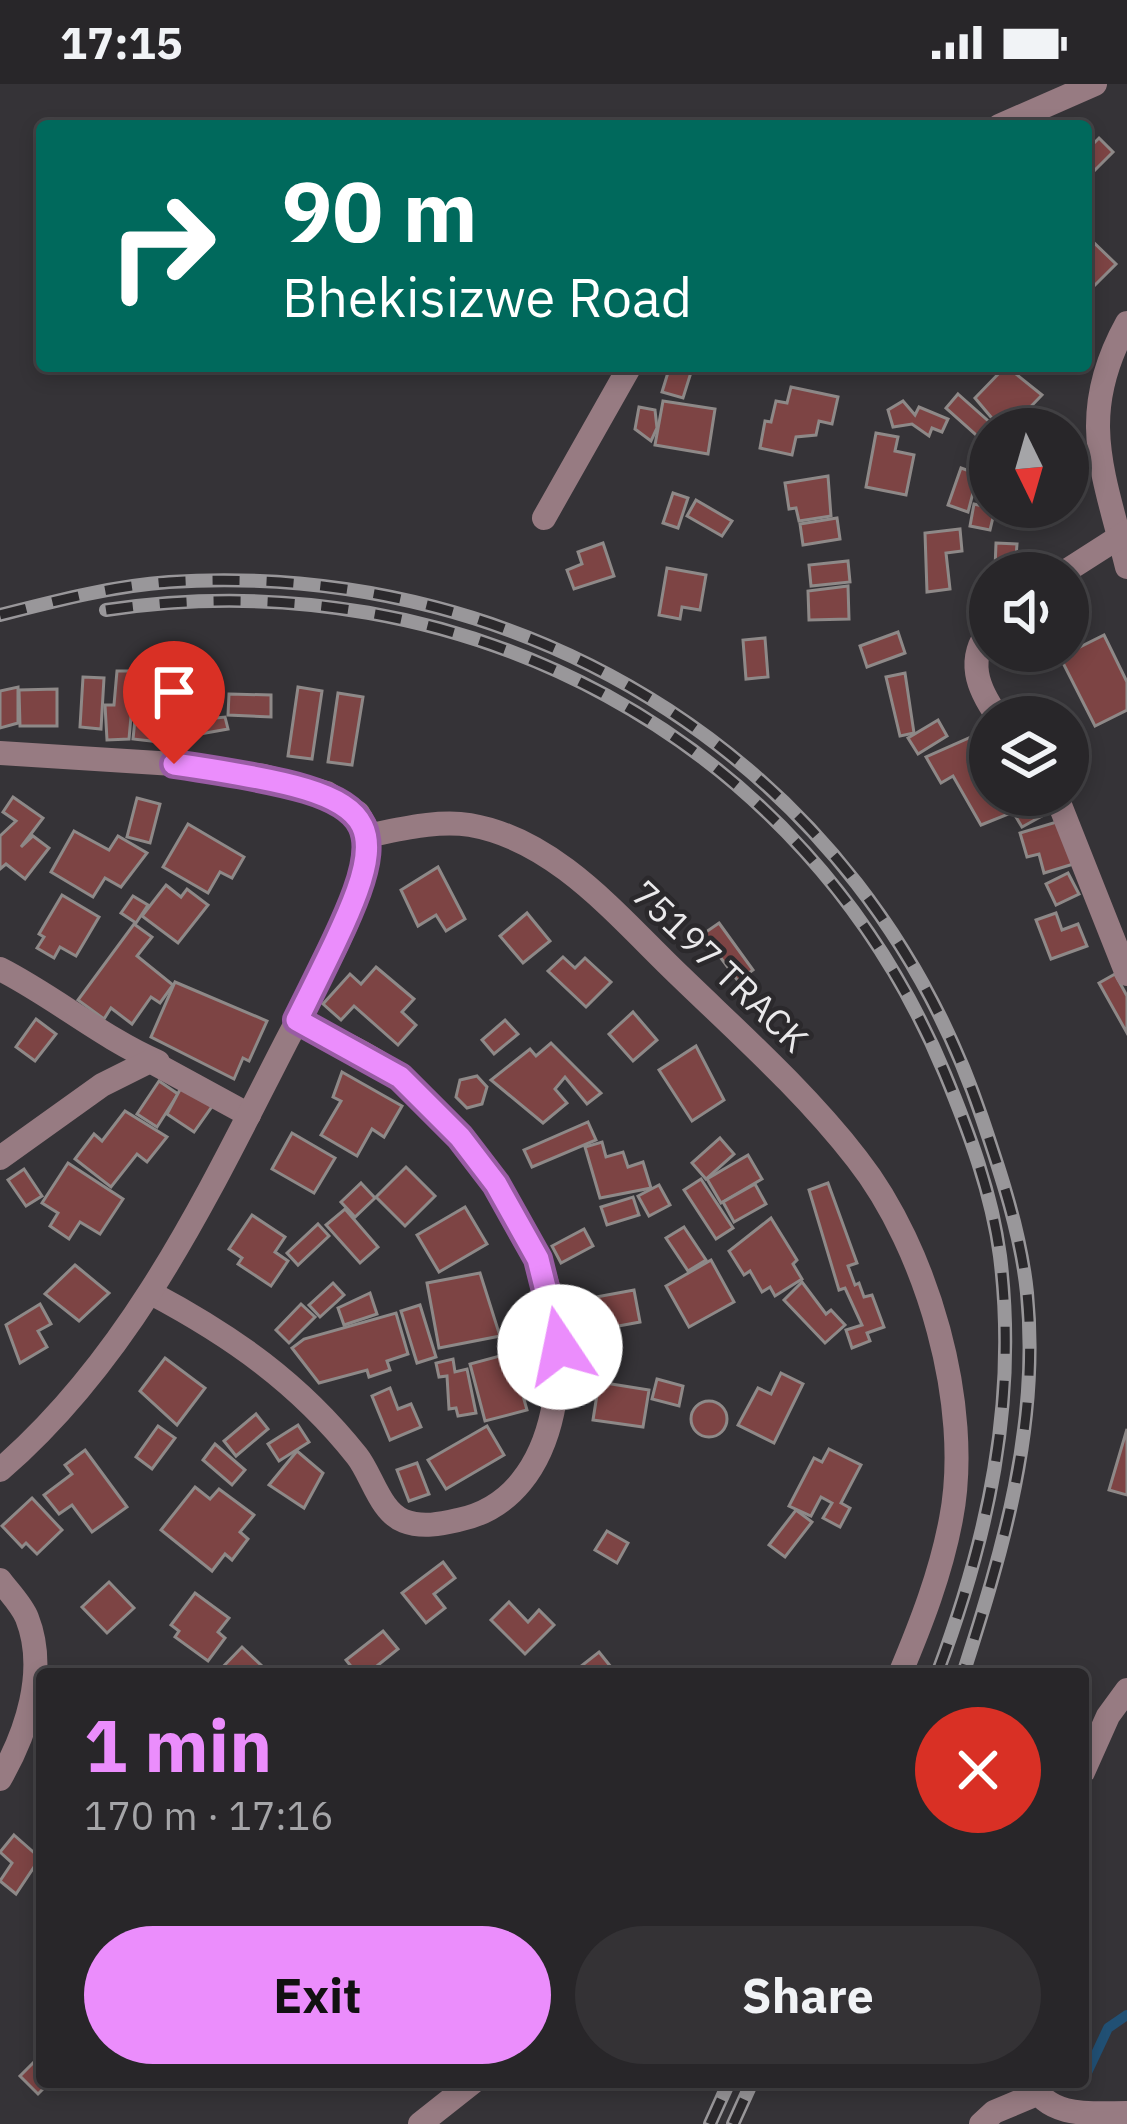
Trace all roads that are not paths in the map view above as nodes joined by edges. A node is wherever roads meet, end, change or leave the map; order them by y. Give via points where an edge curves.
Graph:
1 (1095, 84) edge
2 (1013, 120) edge
3 (1127, 323) edge
4 (626, 372) edge
5 (544, 518) dead end
6 (1123, 533) edge
7 (1089, 556) edge
8 (1127, 567) edge
9 (0, 753) edge
10 (1064, 816) edge
11 (370, 835) junction
12 (0, 969) edge
13 (1127, 974) edge
14 (297, 1020) junction
15 (163, 1064) junction
16 (248, 1115) junction
17 (0, 1158) edge
18 (151, 1293) junction
19 (0, 1470) edge
20 (0, 1580) edge
21 (902, 1668) edge
22 (36, 1686) edge
23 (1127, 1690) edge
24 (36, 1699) edge
25 (1089, 1758) edge
26 (0, 1779) edge
27 (465, 2088) edge
28 (1035, 2088) edge
29 (1127, 2113) edge
30 (420, 2124) edge
31 (981, 2124) edge

1 - 2 street
3 - 6 street via 1095,404
4 - 5 street
6 - 7 street
6 - 8 street
9 - 11 street via 264,776 327,793 358,813
10 - 13 street
11 - 14 street via 367,871
11 - 21 street, 75197 TRACK via 470,825 531,845 582,882 824,1118 898,1219 926,1288 957,1453 952,1517
12 - 15 street
14 - 16 street
14 - 18 street via 400,1077 484,1168 538,1259 560,1347 548,1427 525,1482 507,1503 466,1519 407,1523 286,1378
15 - 16 street
15 - 17 street via 140,1063
16 - 18 street
18 - 19 street via 64,1408
20 - 22 street via 27,1617
23 - 25 street
24 - 26 street
27 - 30 street
28 - 29 street via 1068,2111
28 - 31 street

